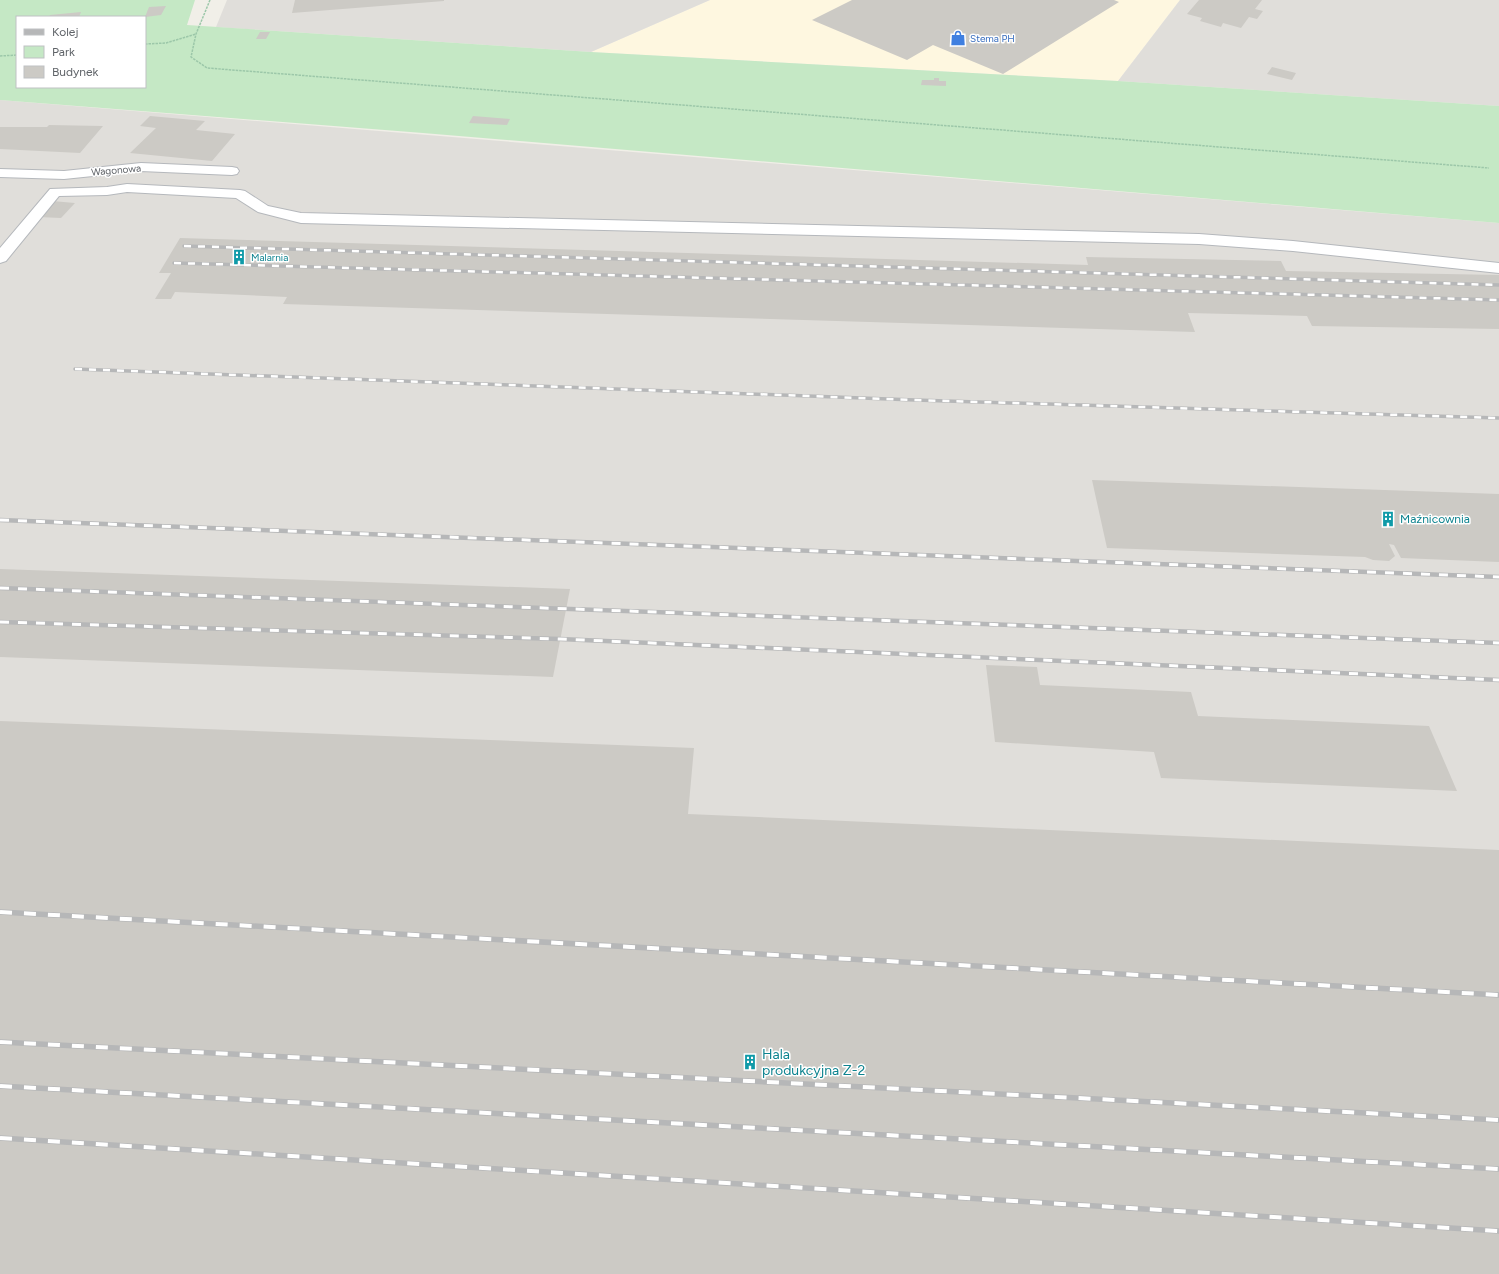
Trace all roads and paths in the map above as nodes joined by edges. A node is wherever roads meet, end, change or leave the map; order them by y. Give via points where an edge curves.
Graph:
1 (210, 0) edge
2 (196, 34) junction
3 (146, 44) edge
4 (16, 54) edge
5 (0, 56) edge
6 (1489, 168) dead end
7 (232, 170) dead end
8 (0, 173) edge
9 (0, 258) edge
10 (1499, 268) edge

1 - 2 path
2 - 3 path via 166,43
2 - 6 path via 191,57 207,68
4 - 5 path
7 - 8 lane, Wagonowa via 141,167 64,175
9 - 10 lane via 55,192 127,188 240,194 263,209 301,218 1199,239 1293,246

